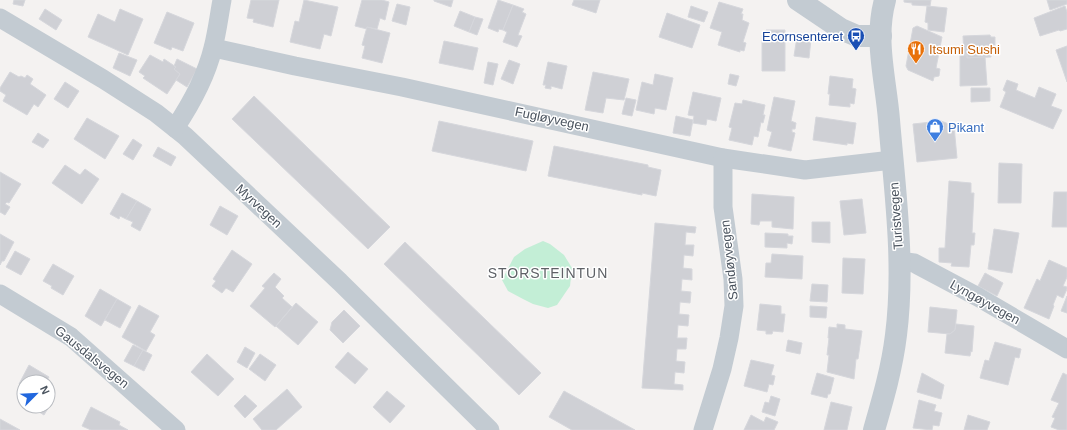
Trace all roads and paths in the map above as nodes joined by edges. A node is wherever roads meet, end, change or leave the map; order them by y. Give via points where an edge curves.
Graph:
1 (222, 0) edge
2 (798, 0) edge
3 (885, 0) edge
4 (0, 18) edge
5 (881, 36) junction
6 (214, 48) junction
7 (175, 128) junction
8 (723, 158) junction
9 (892, 160) junction
10 (899, 261) junction
11 (0, 294) edge
12 (1067, 349) edge
13 (176, 430) edge
14 (490, 430) edge
15 (704, 430) edge
16 (874, 430) edge

1 - 6 street
2 - 5 street via 841,29 857,36
3 - 5 street, Turistvegen
4 - 7 street, Myrvegen via 103,79
5 - 9 street, Turistvegen
6 - 7 street via 188,109
6 - 8 street, Fugløyvegen
7 - 14 street, Myrvegen via 340,282
8 - 9 street, Fugløyvegen via 805,170
8 - 15 street, Sandøyvegen via 723,207 734,306 722,369
9 - 10 street, Turistvegen
10 - 12 street, Lyngøyvegen via 914,263
10 - 16 street, Turistvegen via 895,341
11 - 13 street, Gausdalsvegen via 71,337

